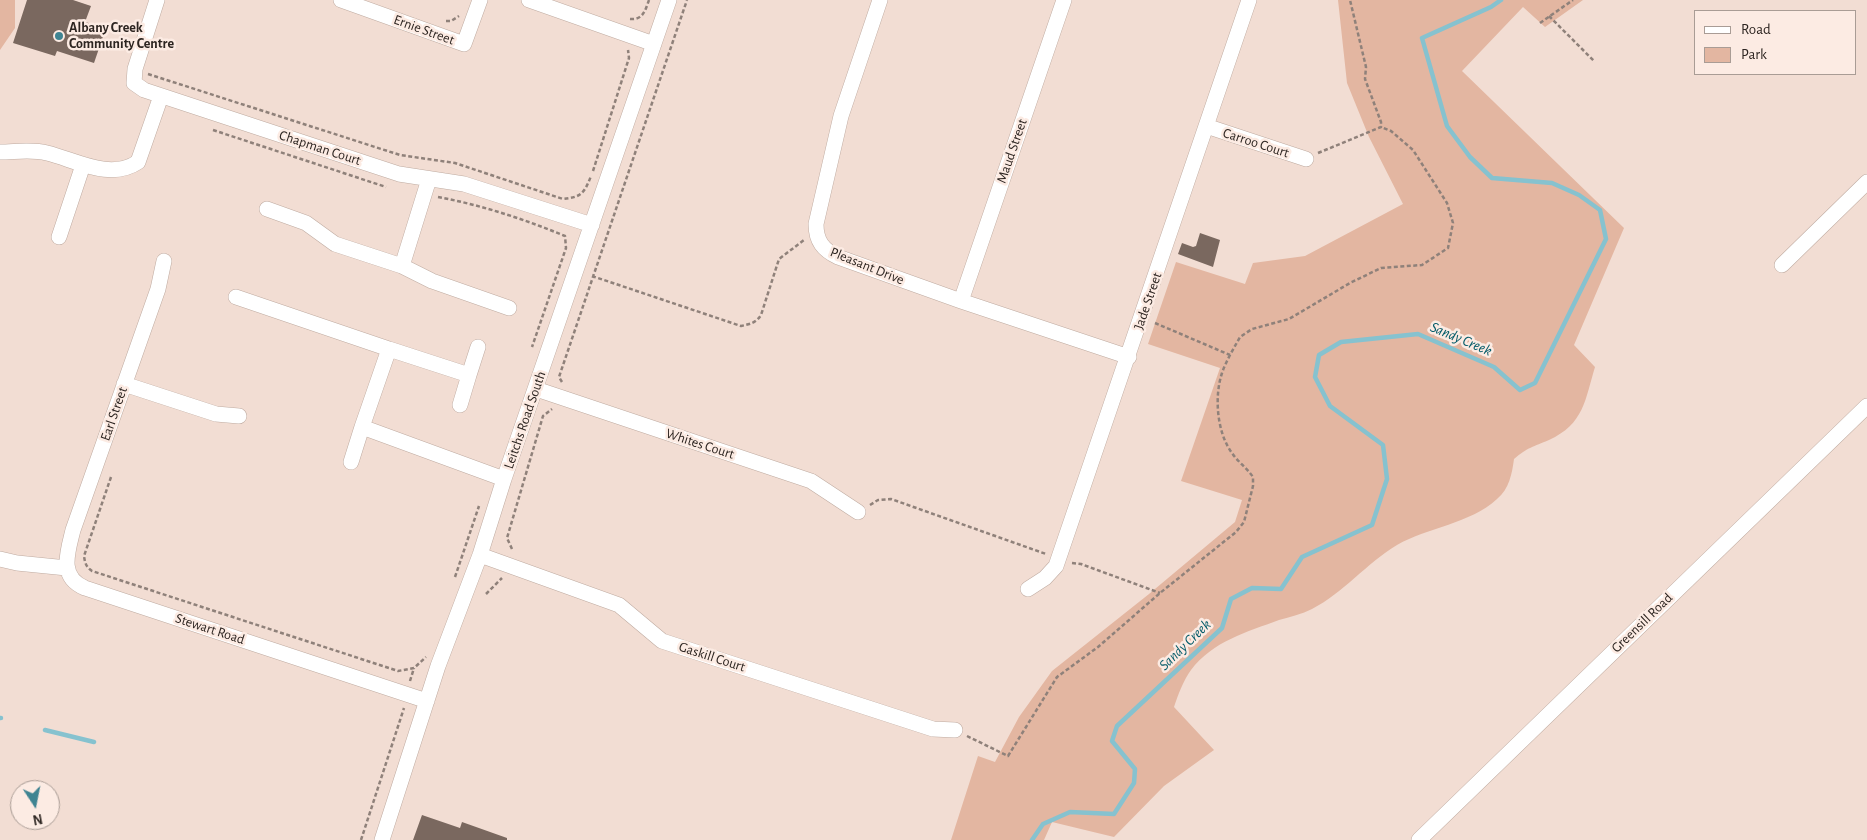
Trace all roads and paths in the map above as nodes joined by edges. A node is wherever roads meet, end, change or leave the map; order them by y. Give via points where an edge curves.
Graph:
1 (157, 0) edge
2 (340, 0) edge
3 (480, 0) edge
4 (529, 0) edge
5 (649, 0) edge
6 (669, 0) edge
7 (687, 0) edge
8 (880, 0) edge
9 (1064, 0) edge
10 (1249, 0) edge
11 (1350, 0) edge
12 (1573, 0) edge
13 (464, 10) dead end
14 (1549, 16) junction
15 (636, 19) dead end
16 (444, 21) dead end
17 (1540, 23) dead end
18 (654, 44) junction
19 (627, 47) dead end
20 (1594, 60) dead end
21 (135, 68) junction
22 (161, 96) junction
23 (1206, 126) junction
24 (1380, 128) junction
25 (0, 152) edge
26 (1306, 159) joint
27 (83, 165) junction
28 (429, 179) junction
29 (1867, 182) edge
30 (267, 209) dead end
31 (592, 225) junction
32 (816, 232) junction
33 (565, 236) dead end
34 (59, 237) dead end
35 (164, 261) dead end
36 (1782, 264) dead end
37 (402, 266) junction
38 (576, 271) junction
39 (592, 276) junction
40 (236, 298) dead end
41 (961, 302) junction
42 (509, 308) dead end
43 (1142, 317) junction
44 (478, 347) dead end
45 (389, 348) junction
46 (531, 351) dead end
47 (1230, 355) junction
48 (1129, 357) junction
49 (469, 375) junction
50 (124, 384) junction
51 (564, 386) dead end
52 (536, 389) junction
53 (558, 404) dead end
54 (460, 405) dead end
55 (1867, 406) edge
56 (239, 416) dead end
57 (362, 427) junction
58 (351, 462) dead end
59 (111, 477) dead end
60 (504, 479) junction
61 (480, 500) dead end
62 (858, 512) joint
63 (512, 549) dead end
64 (480, 555) junction
65 (1053, 556) dead end
66 (0, 559) edge
67 (1069, 563) dead end
68 (67, 568) junction
69 (502, 578) dead end
70 (453, 582) dead end
71 (1028, 588) dead end
72 (1160, 593) junction
73 (486, 594) dead end
74 (429, 654) dead end
75 (414, 668) junction
76 (406, 694) junction
77 (427, 701) junction
78 (955, 730) joint
79 (361, 840) edge
80 (382, 840) edge
81 (1419, 840) edge

1 - 21 street
2 - 3 street, Ernie Street via 464,44
4 - 18 street
5 - 15 path via 644,13
6 - 18 street, Leitchs Road South
7 - 39 path
8 - 32 street via 841,116
9 - 41 street, Maud Street
10 - 23 street, Jade Street
11 - 24 path via 1366,67 1365,79 1382,122
12 - 14 path
13 - 16 path via 451,21
14 - 17 path
14 - 20 path
18 - 31 street, Leitchs Road South
19 - 21 path via 629,58 586,189 577,197 563,199 455,163 400,155
21 - 22 street, Chapman Court via 134,83
22 - 27 street via 138,162 129,168 116,170
22 - 28 street, Chapman Court via 399,174
23 - 26 street, Carroo Court
23 - 43 street, Jade Street
24 - 26 path
24 - 47 path via 1391,131 1413,150 1447,203 1453,223 1448,248 1422,265 1381,268 1289,319 1252,329 1240,337
25 - 27 street via 47,152
27 - 34 street
28 - 31 street, Chapman Court via 464,184
28 - 37 street
29 - 36 street
30 - 37 street via 306,223 335,244
31 - 38 street, Leitchs Road South
32 - 39 path via 779,259 761,315 758,320 741,326
32 - 41 street, Pleasant Drive via 820,245 838,257
33 - 46 path via 566,248
35 - 50 street, Earl Street via 158,290
37 - 42 street via 432,281
38 - 39 path
38 - 52 street, Leitchs Road South
39 - 51 path via 559,377
40 - 45 street
41 - 48 street, Pleasant Drive
43 - 47 path
43 - 48 street, Jade Street
44 - 49 street
45 - 49 street
45 - 57 street
47 - 72 path via 1222,374 1219,418 1230,452 1253,477 1244,522
48 - 71 street, Jade Street via 1056,566 1045,578
49 - 54 street
50 - 56 street via 216,414
50 - 68 street, Earl Street via 74,530
52 - 60 street, Leitchs Road South
52 - 62 street, Whites Court via 811,481
53 - 63 path via 543,416 507,538
55 - 81 street, Greensill Road
57 - 58 street
57 - 60 street
59 - 75 path via 84,556 88,568 398,671
60 - 64 street, Leitchs Road South
61 - 70 path
62 - 65 path via 878,500 891,499
64 - 77 street, Leitchs Road South
64 - 78 street, Gaskill Court via 619,605 662,641 933,729
66 - 68 street
67 - 72 path via 1081,564
68 - 76 street, Stewart Road via 77,585 85,588
69 - 73 path
72 - 78 path via 1098,647 1056,677 1008,756
74 - 75 path
75 - 76 path
76 - 77 street, Stewart Road
76 - 79 path via 405,707
77 - 80 street, Leitchs Road South

